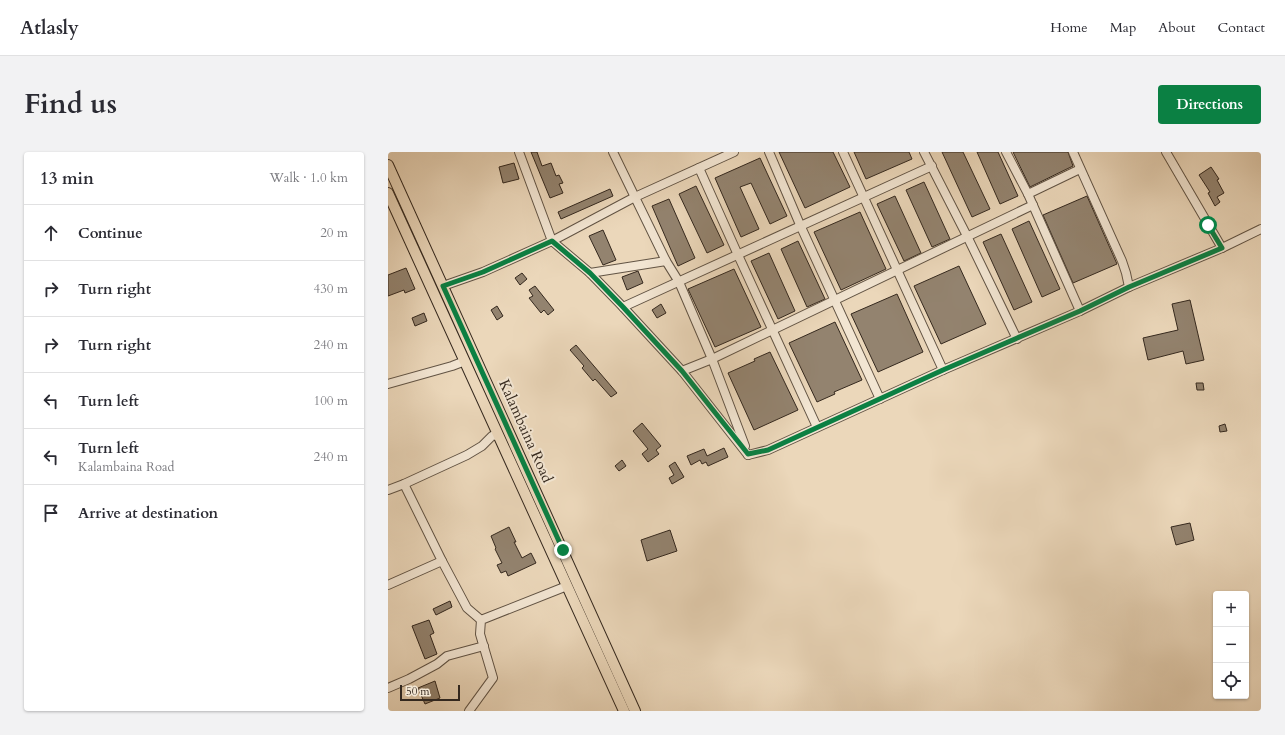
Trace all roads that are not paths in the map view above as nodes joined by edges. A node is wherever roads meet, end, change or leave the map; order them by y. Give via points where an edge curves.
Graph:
1 (519, 152) edge
2 (613, 152) edge
3 (734, 152) edge
4 (769, 152) edge
5 (843, 152) edge
6 (924, 152) edge
7 (1006, 152) edge
8 (1073, 152) edge
9 (1166, 152) edge
10 (388, 164) edge
11 (932, 166) junction
12 (699, 168) junction
13 (1080, 169) junction
14 (388, 193) edge
15 (1028, 194) junction
16 (635, 197) junction
17 (865, 197) junction
18 (1033, 205) junction
19 (801, 227) junction
20 (1261, 229) edge
21 (967, 236) junction
22 (552, 241) junction
23 (1222, 248) junction
24 (738, 256) junction
25 (666, 261) junction
26 (898, 269) junction
27 (590, 273) junction
28 (679, 282) junction
29 (443, 286) junction
30 (1129, 287) junction
31 (835, 299) junction
32 (623, 307) junction
33 (1080, 311) junction
34 (772, 329) junction
35 (1017, 339) junction
36 (712, 359) junction
37 (464, 361) junction
38 (943, 370) junction
39 (682, 371) junction
40 (388, 384) edge
41 (880, 399) junction
42 (817, 427) junction
43 (498, 435) junction
44 (748, 454) junction
45 (404, 484) junction
46 (388, 490) edge
47 (442, 561) junction
48 (388, 585) edge
49 (567, 586) junction
50 (481, 620) junction
51 (484, 646) junction
52 (388, 688) edge
53 (469, 711) edge
54 (624, 711) edge
55 (635, 711) edge

1 - 22 street
2 - 16 street
3 - 12 street
4 - 19 street
5 - 17 street
6 - 11 street
7 - 15 street
8 - 13 street
9 - 23 street
10 - 29 main road, Kalambaina Road
11 - 17 street
11 - 21 street
12 - 16 street
12 - 24 street
13 - 15 street
13 - 30 street via 1122,261
14 - 37 main road
15 - 18 street
16 - 22 street
16 - 25 street
17 - 19 street
17 - 26 street
18 - 21 street
18 - 33 street
19 - 24 street
19 - 31 street
20 - 23 street
21 - 26 street
21 - 35 street
22 - 27 street
22 - 29 street via 483,272
23 - 30 street
24 - 28 street
24 - 34 street
25 - 27 street
25 - 28 street
26 - 31 street
26 - 38 street
27 - 32 street
28 - 32 street
28 - 36 street
29 - 55 main road, Kalambaina Road
30 - 33 street
31 - 34 street
31 - 41 street
32 - 39 street
33 - 35 street
34 - 36 street
34 - 42 street
35 - 38 street
36 - 39 street
36 - 44 street
37 - 40 street
37 - 43 main road
38 - 41 street
39 - 44 street
41 - 42 street
42 - 44 street via 768,450
43 - 45 street via 492,436 467,455
43 - 49 main road
45 - 46 street
45 - 47 street
47 - 48 street
47 - 50 street via 467,608
49 - 50 street
49 - 54 main road
50 - 51 street via 480,634
51 - 52 street via 447,656 423,672
51 - 53 street via 493,678

